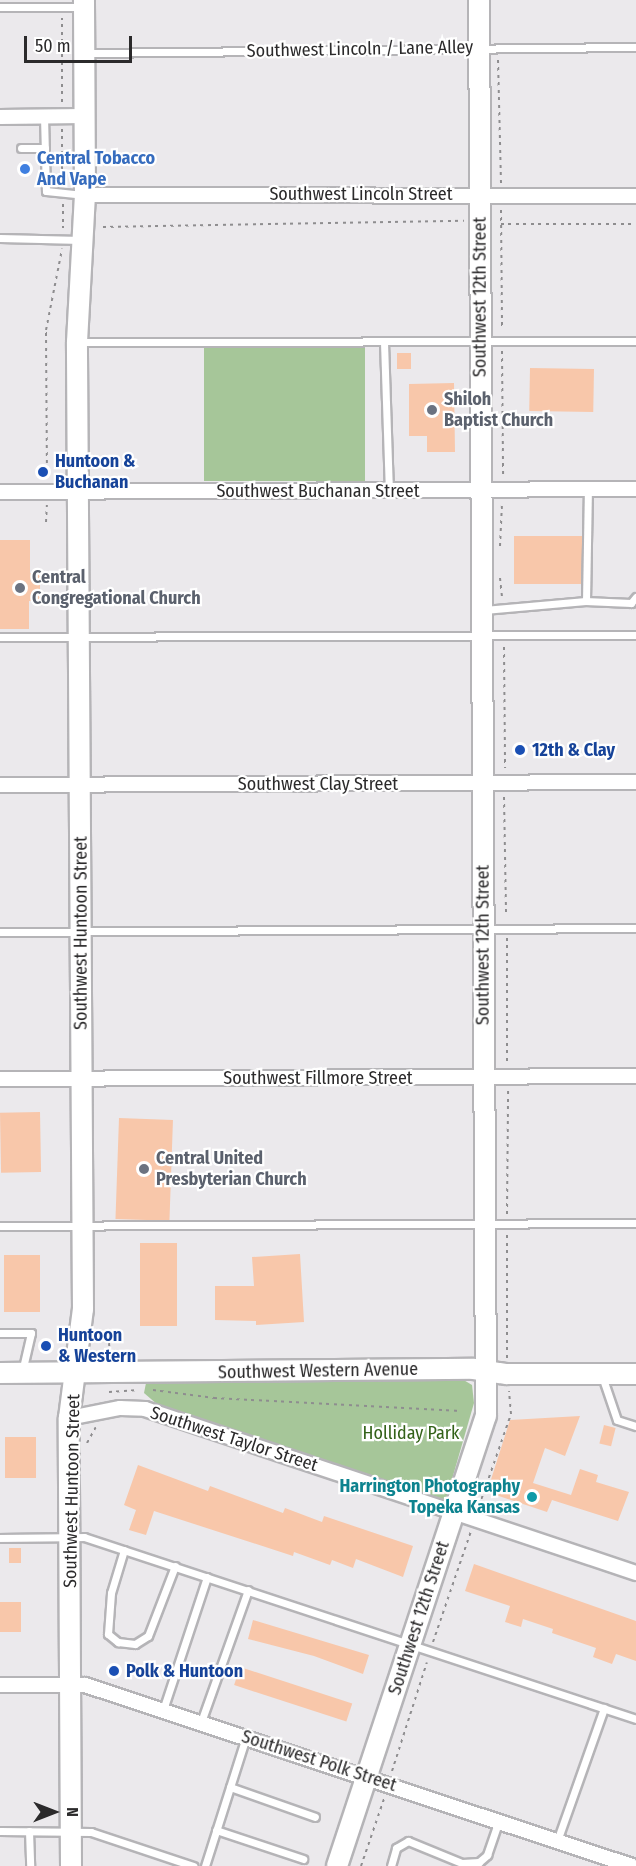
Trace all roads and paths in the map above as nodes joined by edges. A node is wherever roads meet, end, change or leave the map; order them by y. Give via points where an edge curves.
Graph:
1 (479, 0) edge
2 (84, 3) edge
3 (0, 7) edge
4 (62, 7) junction
5 (636, 47) edge
6 (488, 48) junction
7 (84, 53) junction
8 (44, 116) junction
9 (62, 116) junction
10 (84, 116) junction
11 (0, 117) edge
12 (21, 148) dead end
13 (45, 148) junction
14 (63, 195) junction
15 (85, 195) junction
16 (480, 195) junction
17 (501, 195) junction
18 (636, 196) edge
19 (480, 221) junction
20 (501, 223) junction
21 (636, 224) edge
22 (104, 227) dead end
23 (0, 238) edge
24 (73, 240) junction
25 (636, 341) edge
26 (77, 342) junction
27 (384, 342) junction
28 (480, 342) junction
29 (502, 342) junction
30 (588, 489) junction
31 (636, 489) edge
32 (481, 490) junction
33 (503, 490) junction
34 (389, 491) junction
35 (0, 492) edge
36 (47, 492) junction
37 (78, 493) junction
38 (46, 522) dead end
39 (500, 552) dead end
40 (500, 575) dead end
41 (636, 597) edge
42 (585, 602) junction
43 (503, 609) junction
44 (482, 610) junction
45 (636, 635) edge
46 (482, 636) junction
47 (503, 636) junction
48 (0, 637) edge
49 (79, 638) junction
50 (636, 782) edge
51 (482, 783) junction
52 (504, 783) junction
53 (80, 784) junction
54 (0, 785) edge
55 (636, 928) edge
56 (507, 929) junction
57 (483, 930) junction
58 (0, 932) edge
59 (81, 932) junction
60 (484, 1076) junction
61 (508, 1076) junction
62 (636, 1076) edge
63 (0, 1079) edge
64 (82, 1080) junction
65 (507, 1107) dead end
66 (636, 1223) edge
67 (485, 1224) junction
68 (0, 1226) edge
69 (82, 1226) junction
70 (0, 1332) edge
71 (109, 1343) dead end
72 (21, 1372) junction
73 (0, 1373) edge
74 (485, 1373) junction
75 (75, 1374) junction
76 (601, 1374) junction
77 (636, 1374) edge
78 (109, 1383) junction
79 (461, 1411) dead end
80 (103, 1412) junction
81 (69, 1418) junction
82 (636, 1426) edge
83 (86, 1454) dead end
84 (454, 1511) junction
85 (0, 1538) edge
86 (70, 1538) junction
87 (124, 1550) junction
88 (175, 1566) junction
89 (636, 1573) edge
90 (207, 1577) junction
91 (248, 1590) junction
92 (411, 1642) junction
93 (0, 1685) edge
94 (70, 1686) junction
95 (604, 1708) junction
96 (163, 1710) junction
97 (636, 1719) edge
98 (201, 1722) junction
99 (246, 1737) junction
100 (367, 1777) junction
101 (230, 1787) junction
102 (384, 1798) dead end
103 (315, 1817) dead end
104 (499, 1821) junction
105 (216, 1830) junction
106 (0, 1831) edge
107 (29, 1831) junction
108 (71, 1831) junction
109 (556, 1841) junction
110 (488, 1855) junction
111 (303, 1859) dead end
112 (609, 1862) edge
113 (30, 1866) edge
114 (71, 1866) edge
115 (194, 1866) edge
116 (205, 1866) edge
117 (337, 1866) edge
118 (361, 1866) edge
119 (391, 1866) edge
120 (485, 1866) edge
121 (632, 1866) edge

1 - 6 main road, Southwest 12th Street
2 - 4 lane
2 - 7 main road, Southwest Huntoon Street
3 - 4 lane
4 - 9 path
5 - 6 lane, Southwest Lincoln / Lane Alley
6 - 7 lane, Southwest Lincoln / Lane Alley
6 - 16 main road, Southwest 12th Street
6 - 17 path
7 - 10 main road, Southwest Huntoon Street
8 - 9 street
8 - 11 street
8 - 13 lane
9 - 10 street
9 - 14 path
10 - 15 main road, Southwest Huntoon Street
12 - 13 lane
13 - 14 lane via 46,191
14 - 15 lane
14 - 24 path
15 - 16 street, Southwest Lincoln Street
15 - 24 main road, Southwest Huntoon Street
16 - 17 street, Southwest Lincoln Street
16 - 19 main road, Southwest 12th Street
17 - 18 street, Southwest Lincoln Street
17 - 20 path
19 - 20 path
19 - 22 path
19 - 28 main road, Southwest 12th Street
20 - 21 path
20 - 29 path
23 - 24 lane
24 - 26 main road, Southwest Huntoon Street
24 - 36 path via 46,330
25 - 29 lane
26 - 27 lane
26 - 37 main road, Southwest Huntoon Street
27 - 28 lane
27 - 34 lane
28 - 29 lane
28 - 32 main road, Southwest 12th Street
29 - 33 path
30 - 31 street, Southwest Buchanan Street
30 - 33 street, Southwest Buchanan Street
30 - 42 lane via 589,594
32 - 33 street, Southwest Buchanan Street
32 - 34 street, Southwest Buchanan Street
32 - 44 main road, Southwest 12th Street
33 - 39 path
34 - 37 street, Southwest Buchanan Street
35 - 36 street, Southwest Buchanan Street
36 - 37 street, Southwest Buchanan Street
36 - 38 path
37 - 49 main road, Southwest Huntoon Street
40 - 43 path
41 - 42 lane via 631,603
42 - 43 lane
43 - 44 lane
44 - 46 main road, Southwest 12th Street
45 - 47 lane
46 - 47 lane
46 - 49 lane
46 - 51 main road, Southwest 12th Street
47 - 52 path
48 - 49 lane
49 - 53 main road, Southwest Huntoon Street
50 - 52 street, Southwest Clay Street
51 - 52 street, Southwest Clay Street
51 - 53 street, Southwest Clay Street
51 - 57 main road, Southwest 12th Street
52 - 56 path
53 - 54 street, Southwest Clay Street
53 - 59 main road, Southwest Huntoon Street
55 - 56 lane
56 - 57 lane
56 - 61 path
57 - 59 lane
57 - 60 main road, Southwest 12th Street
58 - 59 lane
59 - 64 main road, Southwest Huntoon Street
60 - 61 street, Southwest Fillmore Street
60 - 64 street, Southwest Fillmore Street
60 - 67 main road, Southwest 12th Street
61 - 62 street, Southwest Fillmore Street
61 - 65 path
63 - 64 street, Southwest Fillmore Street
64 - 69 main road, Southwest Huntoon Street
66 - 67 lane
67 - 69 lane
67 - 74 main road, Southwest 12th Street
68 - 69 lane
69 - 75 main road, Southwest Huntoon Street via 82,1309
70 - 72 lane via 31,1333
71 - 78 path
72 - 73 main road, Southwest Western Avenue
72 - 75 main road, Southwest Western Avenue
74 - 76 main road, Southwest Western Avenue
74 - 78 main road, Southwest Western Avenue via 474,1369
74 - 84 main road, Southwest 12th Street via 486,1416
75 - 78 main road, Southwest Western Avenue
75 - 81 main road, Southwest Huntoon Street
76 - 77 main road, Southwest Western Avenue
76 - 82 lane via 617,1420
78 - 79 path via 214,1398
78 - 80 path
80 - 81 street, Southwest Taylor Street
80 - 83 path via 87,1442
80 - 84 street, Southwest Taylor Street via 145,1409
81 - 86 main road, Southwest Huntoon Street
84 - 89 street, Southwest Taylor Street
84 - 92 main road, Southwest 12th Street
85 - 86 lane
86 - 87 lane via 84,1537
86 - 94 main road, Southwest Huntoon Street
87 - 88 lane
87 - 88 lane via 111,1593 108,1634 118,1642 135,1644 148,1636
88 - 90 lane
90 - 91 lane
90 - 96 lane
91 - 92 lane
91 - 98 lane
92 - 95 lane
92 - 100 main road, Southwest 12th Street
93 - 94 street, Southwest Polk Street
94 - 96 street, Southwest Polk Street via 85,1685
94 - 108 main road, Southwest Huntoon Street
95 - 97 lane
95 - 109 lane
96 - 98 street, Southwest Polk Street
98 - 99 street, Southwest Polk Street
99 - 100 street, Southwest Polk Street
99 - 101 lane
100 - 104 street, Southwest Polk Street
100 - 117 main road, Southwest 12th Street
101 - 103 lane
101 - 105 lane
102 - 118 path
104 - 109 street, Southwest Polk Street
104 - 110 lane
105 - 111 lane
105 - 116 lane
106 - 107 lane
107 - 108 lane
107 - 113 lane
108 - 114 main road, Southwest Huntoon Street
108 - 115 lane via 92,1832
109 - 112 street, Southwest Polk Street
110 - 119 lane via 479,1862 462,1863 408,1842 396,1848
110 - 120 lane
112 - 121 street, Southwest Polk Street

